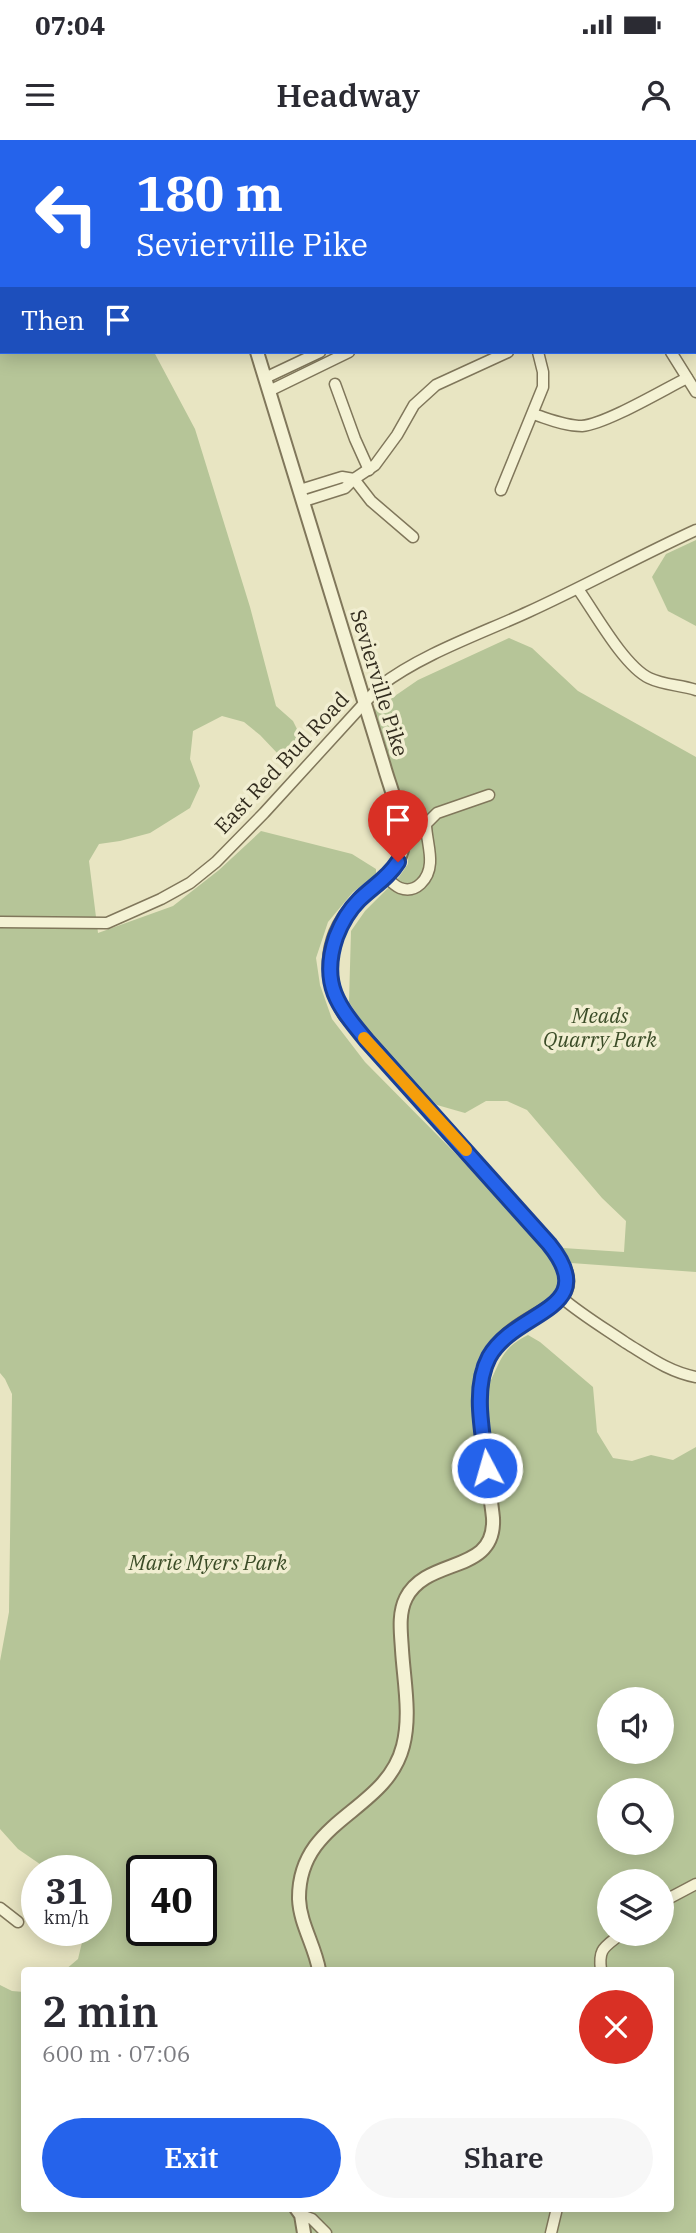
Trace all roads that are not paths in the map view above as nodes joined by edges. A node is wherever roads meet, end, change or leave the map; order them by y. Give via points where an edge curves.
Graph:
1 (258, 354) edge
2 (317, 354) edge
3 (344, 354) edge
4 (504, 354) edge
5 (538, 354) edge
6 (672, 354) edge
7 (687, 378) junction
8 (335, 384) dead end
9 (267, 385) junction
10 (696, 392) edge
11 (533, 414) junction
12 (369, 470) junction
13 (354, 479) junction
14 (501, 490) dead end
15 (302, 495) junction
16 (696, 530) edge
17 (413, 537) dead end
18 (578, 589) junction
19 (696, 690) edge
20 (364, 703) junction
21 (489, 795) dead end
22 (386, 877) junction
23 (0, 922) edge
24 (562, 1298) junction
25 (696, 1377) edge
26 (696, 1884) edge
27 (674, 1896) edge
28 (0, 1908) edge
29 (18, 1922) dead end
30 (607, 1946) edge
31 (318, 1967) edge
32 (601, 1967) edge
33 (298, 2212) edge
34 (556, 2212) edge
35 (304, 2233) edge
36 (326, 2233) edge
37 (551, 2233) edge

1 - 9 street, Sevierville Pike
2 - 9 street
3 - 9 street
4 - 12 street via 423,396 384,456
5 - 11 street via 543,387
6 - 7 street
7 - 10 street
7 - 11 street via 582,426
8 - 12 street
9 - 15 street, Sevierville Pike
11 - 14 street
12 - 13 street
13 - 15 street via 342,477
13 - 17 street via 371,501
15 - 20 street, Sevierville Pike
16 - 18 street, East Red Bud Road
18 - 19 street via 638,671 660,682
18 - 20 street, East Red Bud Road via 403,670
20 - 22 street, Sevierville Pike via 402,833 398,862
20 - 23 street, East Red Bud Road via 264,813 190,883 107,923
21 - 22 street via 430,817 426,824 428,876 419,886 398,887
22 - 24 street, Sevierville Pike via 357,901 338,932 329,963 335,998 367,1041 559,1256 567,1275
24 - 25 street via 654,1361
24 - 31 street via 504,1337 489,1358 481,1400 492,1533 478,1555 419,1582 403,1604 406,1719 397,1763 382,1785 324,1834 304,1868 301,1915
26 - 27 street
28 - 29 street
30 - 32 street via 599,1957
33 - 35 street
33 - 36 street
34 - 37 street

